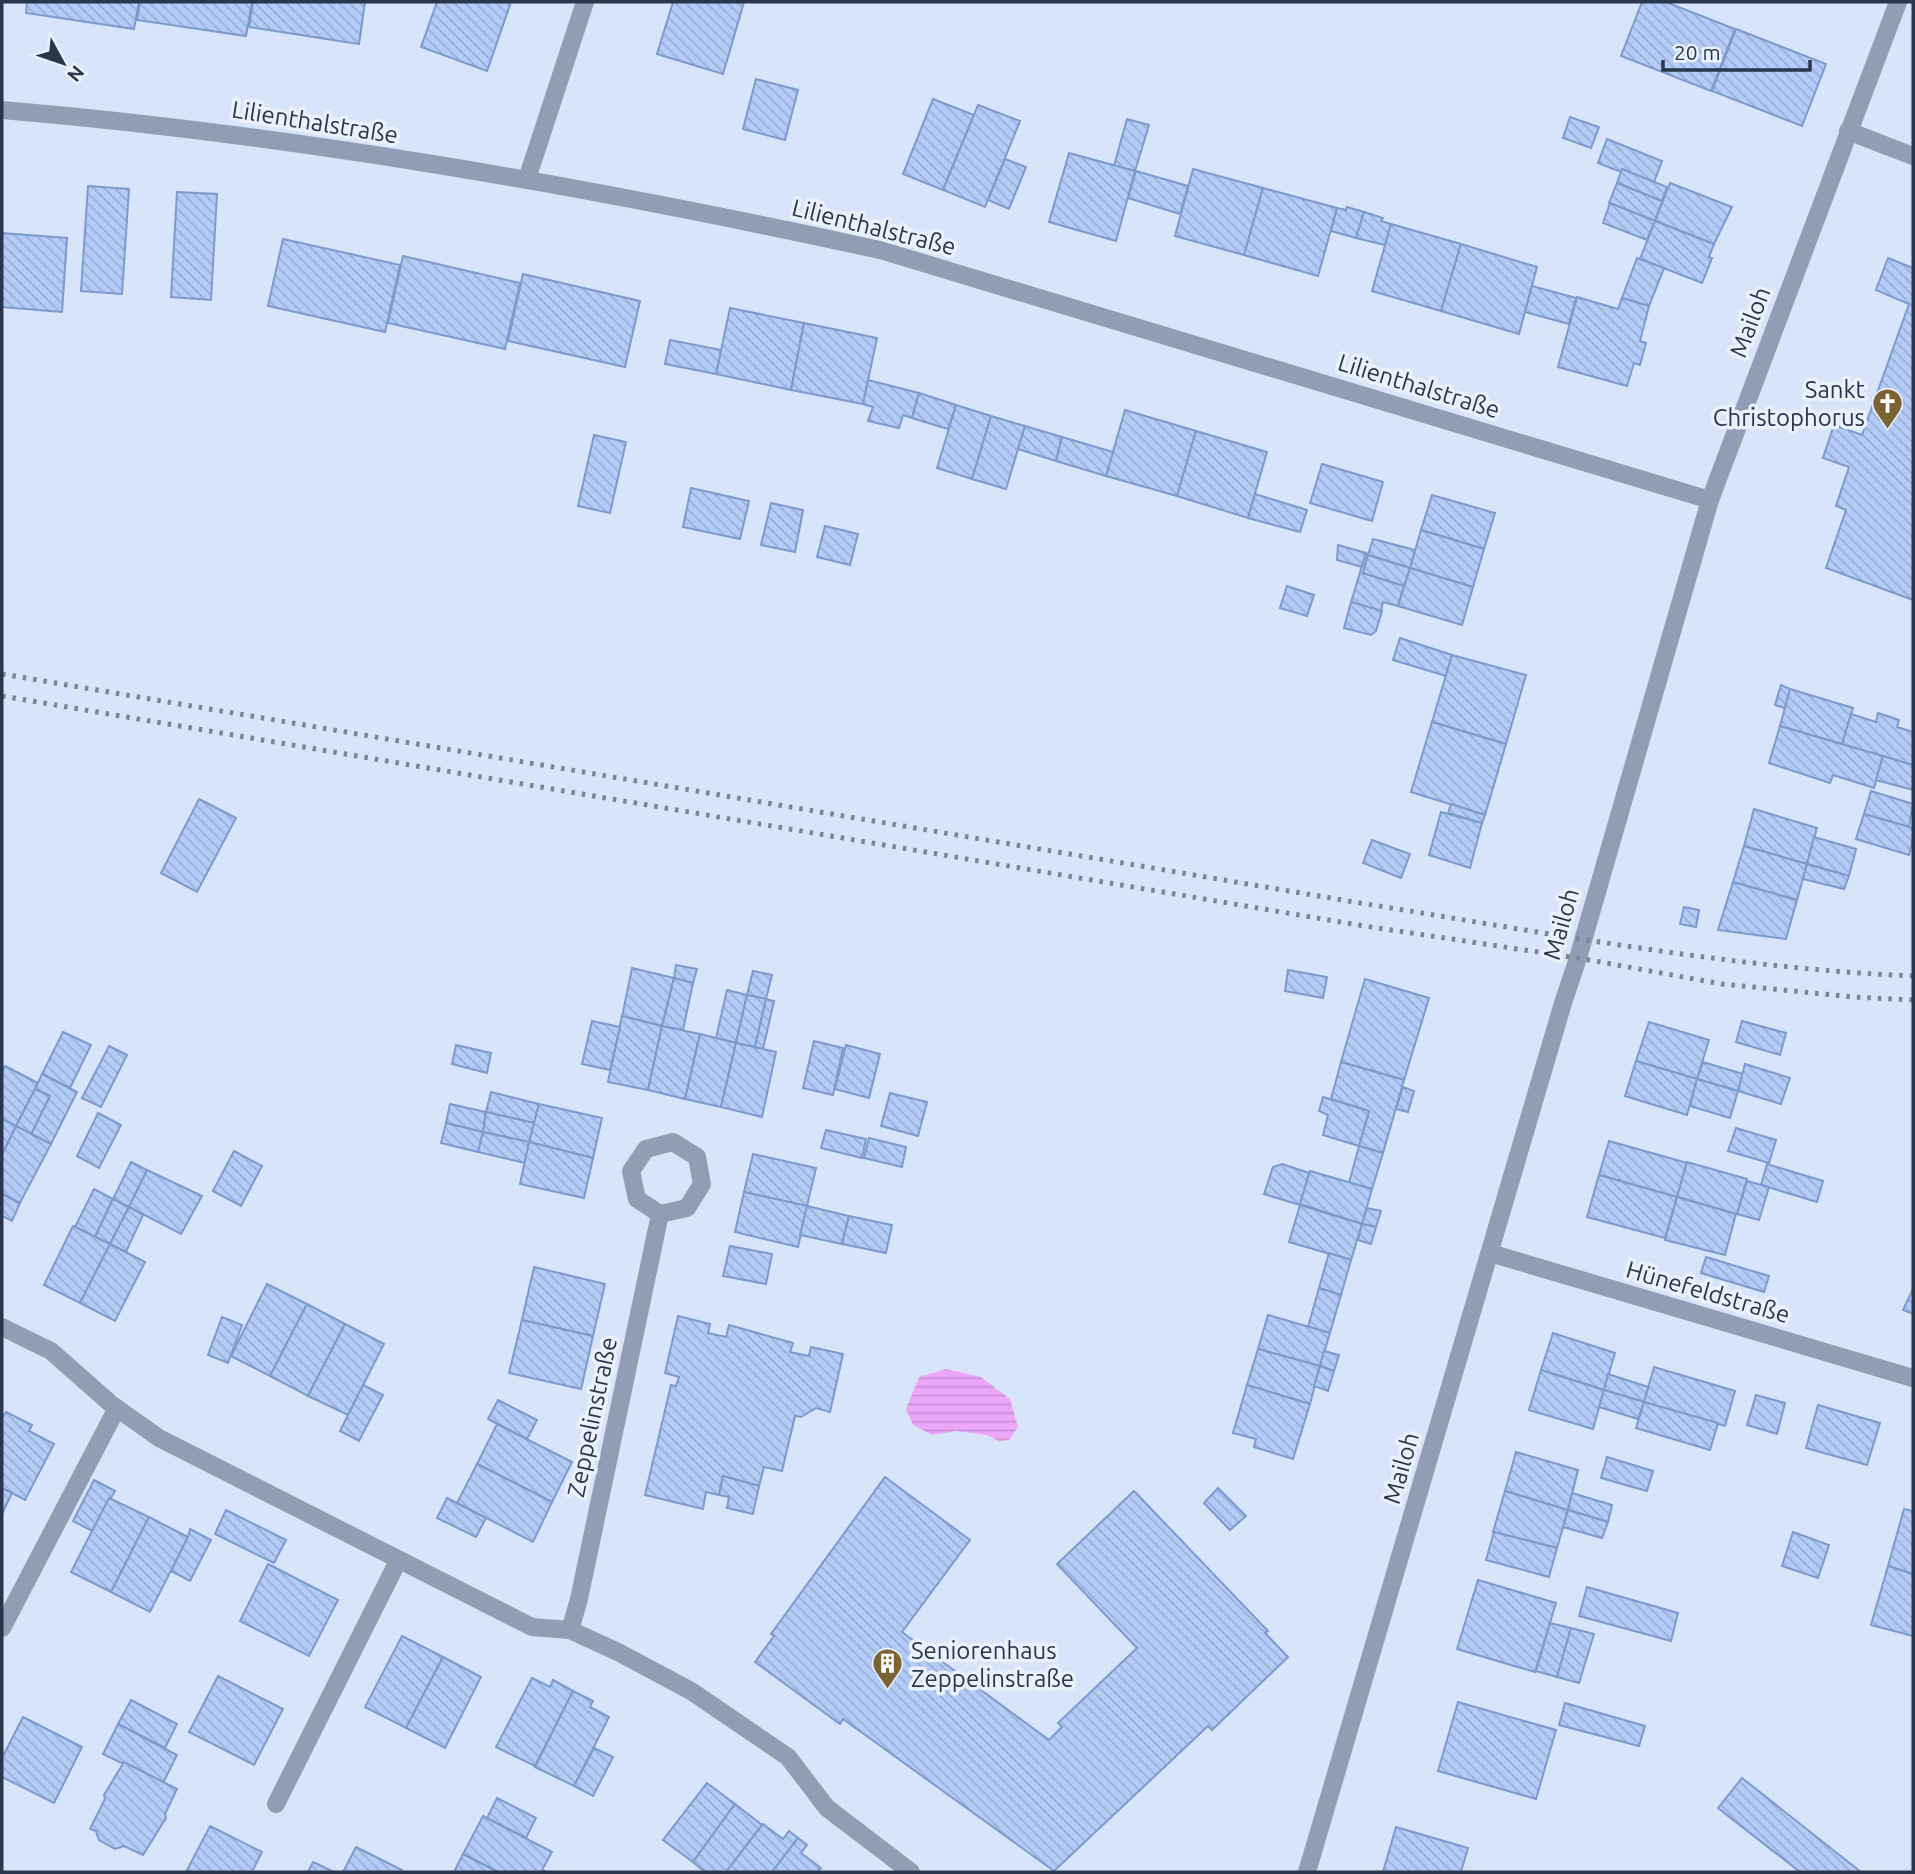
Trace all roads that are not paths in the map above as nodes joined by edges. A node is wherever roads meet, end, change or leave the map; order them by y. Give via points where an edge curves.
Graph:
1 (585, 2) edge
2 (1898, 2) edge
3 (2, 110) edge
4 (1847, 131) junction
5 (1913, 156) edge
6 (527, 179) junction
7 (1710, 500) junction
8 (660, 1214) junction
9 (1490, 1253) junction
10 (2, 1327) edge
11 (1913, 1378) edge
12 (117, 1408) junction
13 (398, 1561) junction
14 (2, 1628) edge
15 (570, 1630) junction
16 (276, 1804) dead end
17 (911, 1872) edge
18 (1307, 1872) edge

1 - 6 street
2 - 4 street, Mailoh
3 - 6 street, Lilienthalstraße via 226,133
4 - 5 street
4 - 7 street, Mailoh
6 - 7 street, Lilienthalstraße via 880,250
7 - 9 street, Mailoh
8 - 8 street via 638,1199 631,1171 646,1149 673,1142 697,1157 702,1184 688,1208
8 - 15 street, Zeppelinstraße
9 - 11 street, Hünefeldstraße
9 - 18 street, Mailoh
10 - 12 street via 51,1351
12 - 13 street via 159,1438
12 - 14 street
13 - 15 street via 532,1627
13 - 16 street
15 - 17 street via 691,1691 788,1758 827,1808

